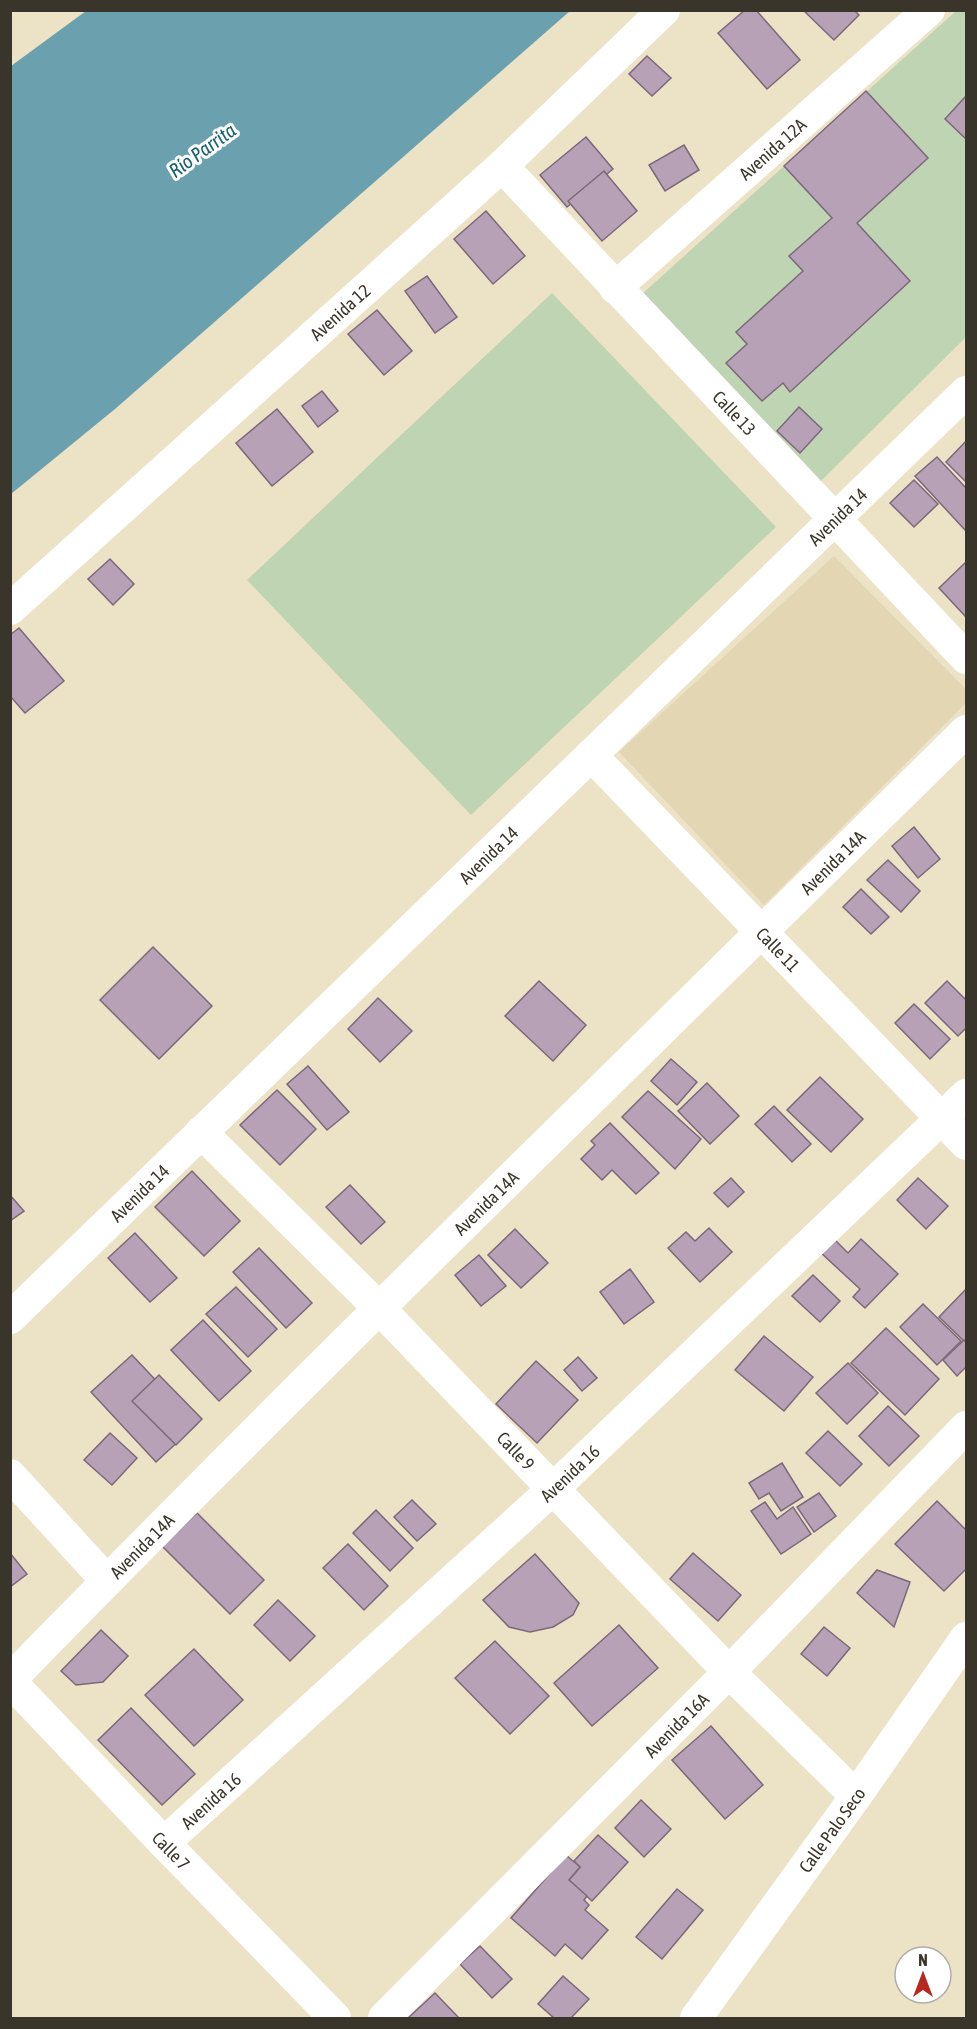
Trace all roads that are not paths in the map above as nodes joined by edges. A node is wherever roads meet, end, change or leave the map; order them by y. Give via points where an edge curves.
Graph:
1 (664, 10) edge
2 (929, 10) edge
3 (502, 166) junction
4 (615, 288) junction
5 (966, 392) edge
6 (835, 520) junction
7 (10, 609) edge
8 (966, 658) edge
9 (966, 731) edge
10 (591, 754) junction
11 (761, 932) junction
12 (966, 1095) edge
13 (942, 1119) junction
14 (201, 1132) junction
15 (966, 1144) edge
16 (381, 1309) junction
17 (10, 1318) edge
18 (966, 1427) edge
19 (10, 1474) edge
20 (554, 1488) junction
21 (107, 1581) junction
22 (966, 1638) edge
23 (729, 1672) junction
24 (10, 1681) edge
25 (856, 1796) junction
26 (164, 1843) junction
27 (335, 2019) edge
28 (384, 2019) edge
29 (696, 2019) edge

1 - 3 street, Avenida 12
2 - 4 street, Avenida 12A
3 - 4 street, Calle 13
3 - 7 street, Avenida 12
4 - 6 street, Calle 13
5 - 6 street, Avenida 14
6 - 8 street, Calle 13
6 - 10 street, Avenida 14
9 - 11 street, Avenida 14A
10 - 11 street, Calle 11
10 - 14 street, Avenida 14
11 - 13 street, Calle 11
11 - 16 street, Avenida 14A
12 - 13 street, Avenida 16
13 - 15 street, Calle 11
13 - 20 street, Avenida 16
14 - 16 street, Calle 9
14 - 17 street, Avenida 14
16 - 20 street, Calle 9
16 - 21 street, Avenida 14A
18 - 23 street, Avenida 16A
19 - 21 street
20 - 23 street, Calle 9
20 - 26 street, Avenida 16
21 - 24 street, Avenida 14A
22 - 25 street, Calle Palo Seco
23 - 25 street, Calle 9
23 - 28 street, Avenida 16A
24 - 26 street, Calle 7
25 - 29 street, Calle Palo Seco
26 - 27 street, Calle 7

